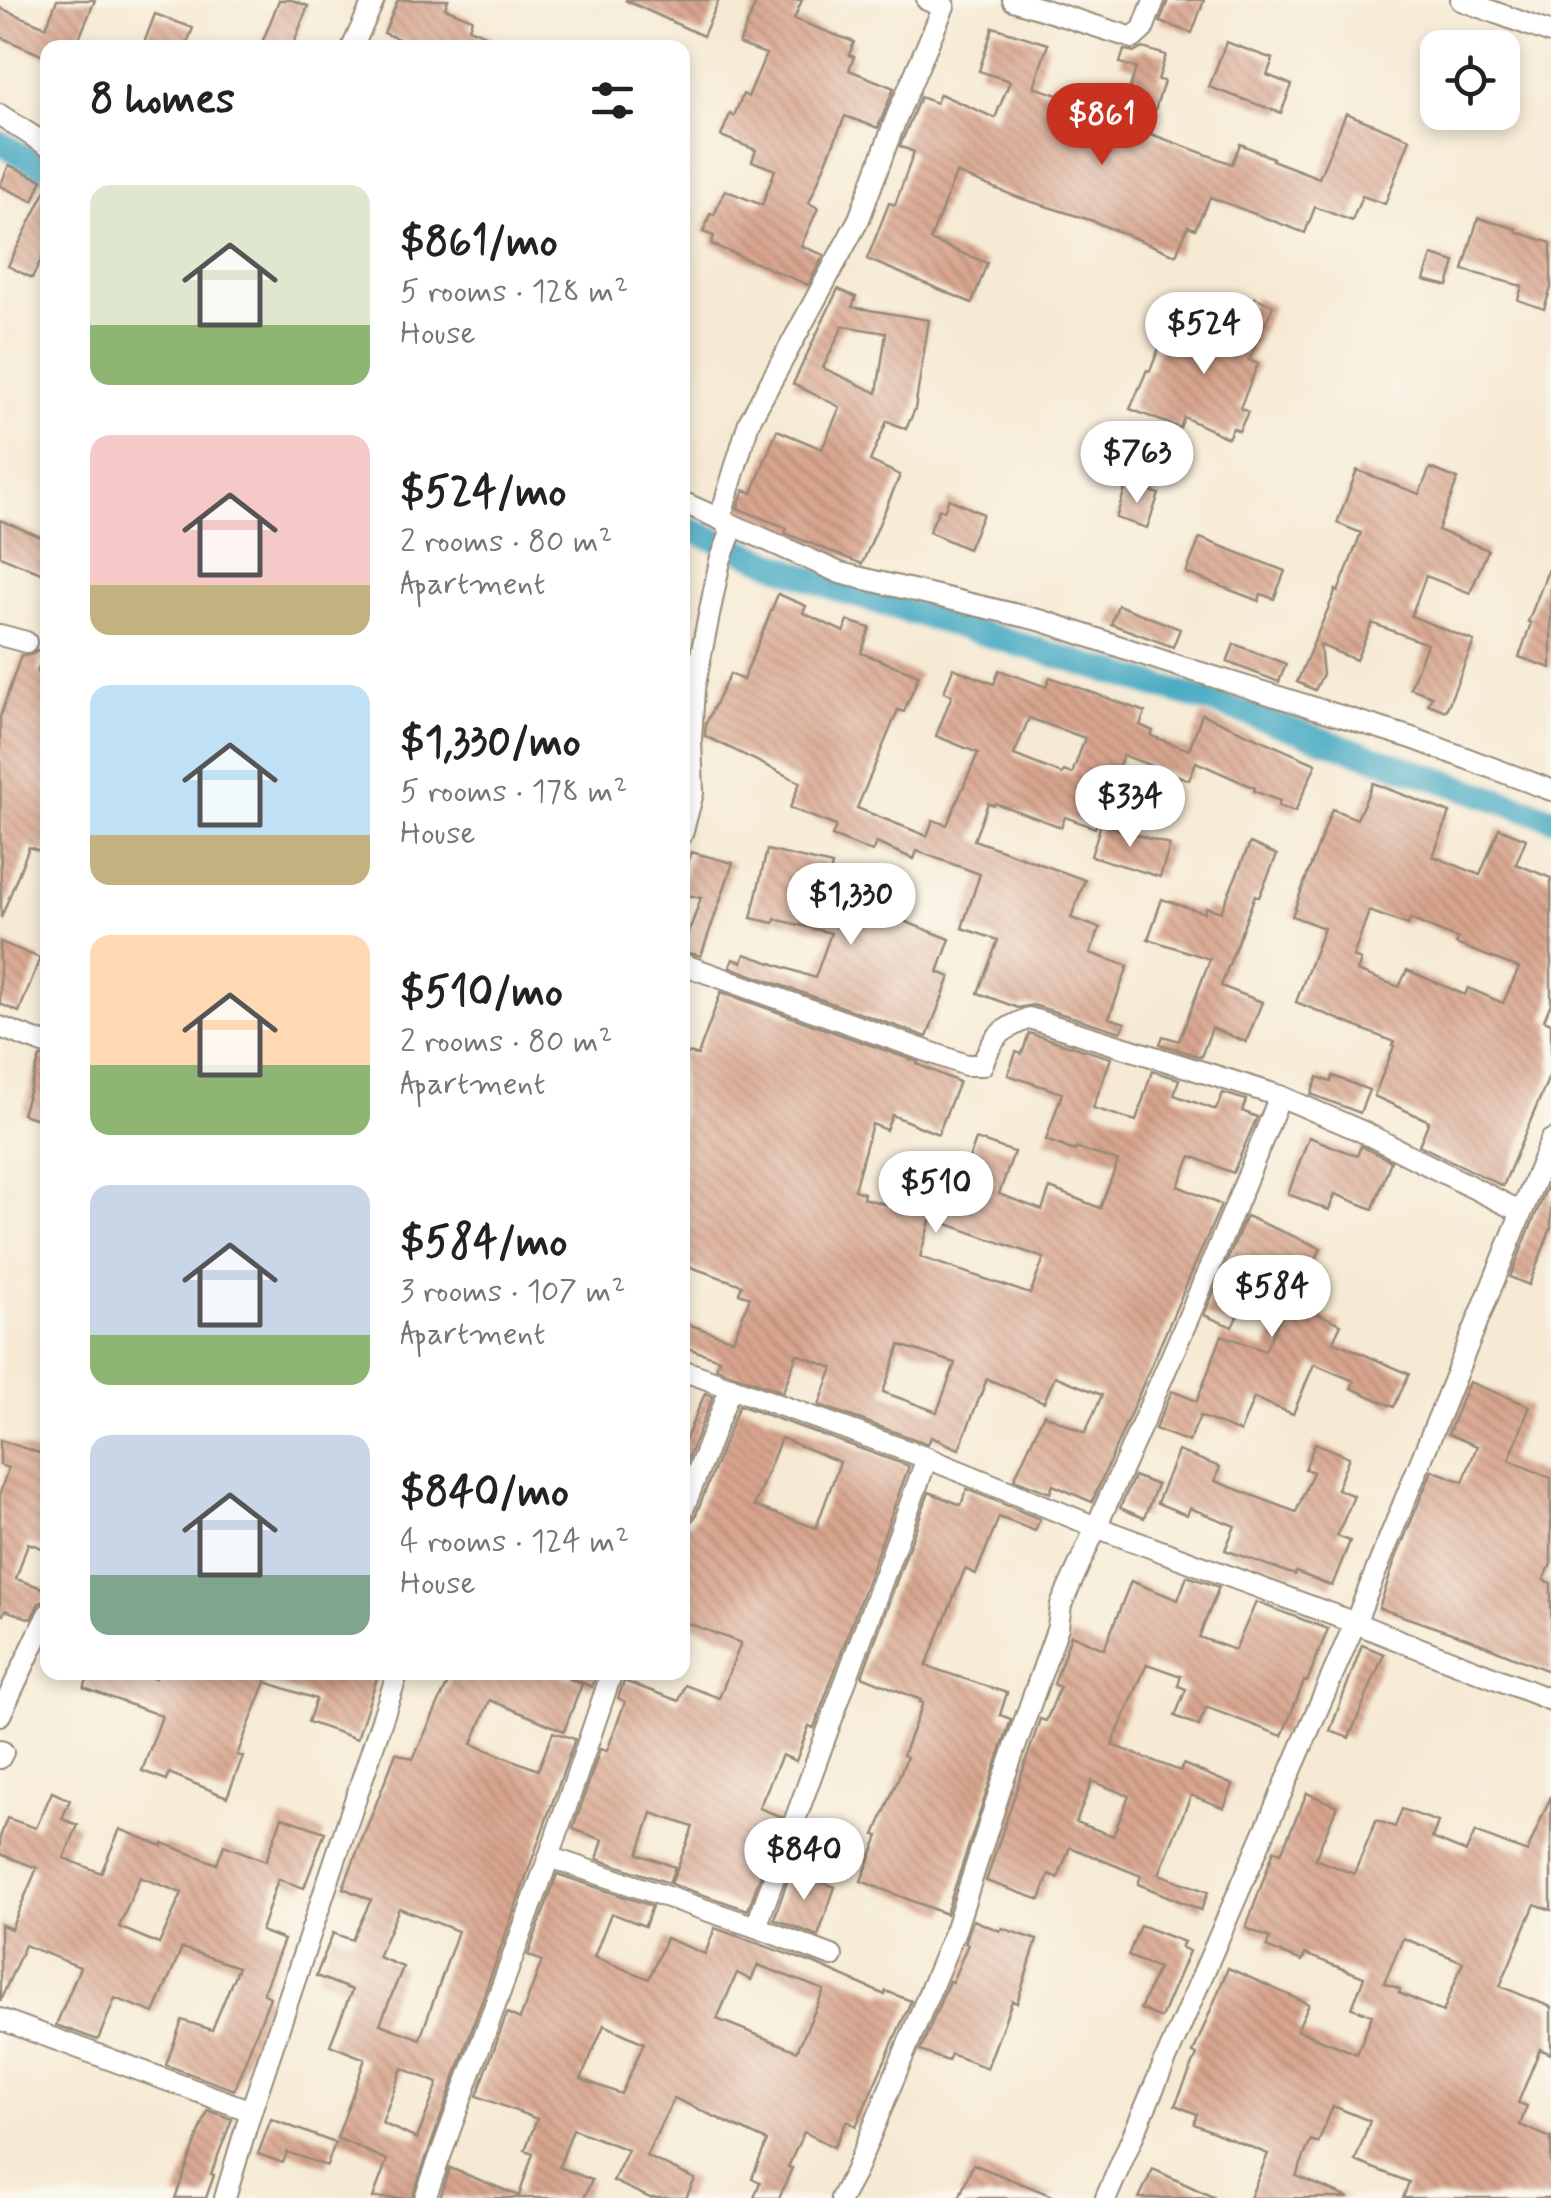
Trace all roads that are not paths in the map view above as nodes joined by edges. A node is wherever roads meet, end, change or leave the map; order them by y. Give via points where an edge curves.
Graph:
1 (374, 0) edge
2 (1013, 0) edge
3 (1154, 0) edge
4 (1461, 0) edge
5 (940, 2) edge
6 (1551, 33) edge
7 (356, 40) edge
8 (0, 115) edge
9 (40, 141) edge
10 (690, 506) edge
11 (726, 524) junction
12 (0, 635) edge
13 (26, 642) dead end
14 (690, 740) edge
15 (690, 740) edge
16 (1551, 790) edge
17 (690, 804) edge
18 (690, 967) edge
19 (0, 1027) edge
20 (40, 1042) edge
21 (1280, 1096) junction
22 (1551, 1140) edge
23 (1521, 1212) junction
24 (690, 1373) edge
25 (731, 1388) junction
26 (927, 1458) junction
27 (690, 1492) edge
28 (1096, 1527) junction
29 (1355, 1623) junction
30 (40, 1631) edge
31 (395, 1680) edge
32 (609, 1680) edge
33 (1551, 1700) edge
34 (0, 1715) edge
35 (549, 1857) junction
36 (756, 1927) junction
37 (832, 1956) dead end
38 (0, 2019) edge
39 (251, 2111) junction
40 (225, 2198) edge
41 (425, 2198) edge
42 (840, 2198) edge
43 (1106, 2198) edge

1 - 7 street
2 - 3 street via 1133,38
4 - 6 street
5 - 11 street via 859,219 749,422
8 - 9 street
10 - 11 street
11 - 14 street
11 - 16 street via 840,573 1044,620 1412,738
12 - 13 street
15 - 17 street
18 - 21 street via 966,1065 982,1065 1002,1029 1028,1018
19 - 20 street
21 - 23 street
21 - 28 street
22 - 23 street
23 - 29 street
24 - 25 street
25 - 26 street
25 - 27 street
26 - 28 street
26 - 36 street
28 - 29 street
28 - 42 street via 1060,1605 1058,1628 956,1928
29 - 33 street
29 - 43 street
30 - 34 street
31 - 39 street
32 - 35 street
35 - 36 street
35 - 41 street
36 - 37 street
38 - 39 street
39 - 40 street

